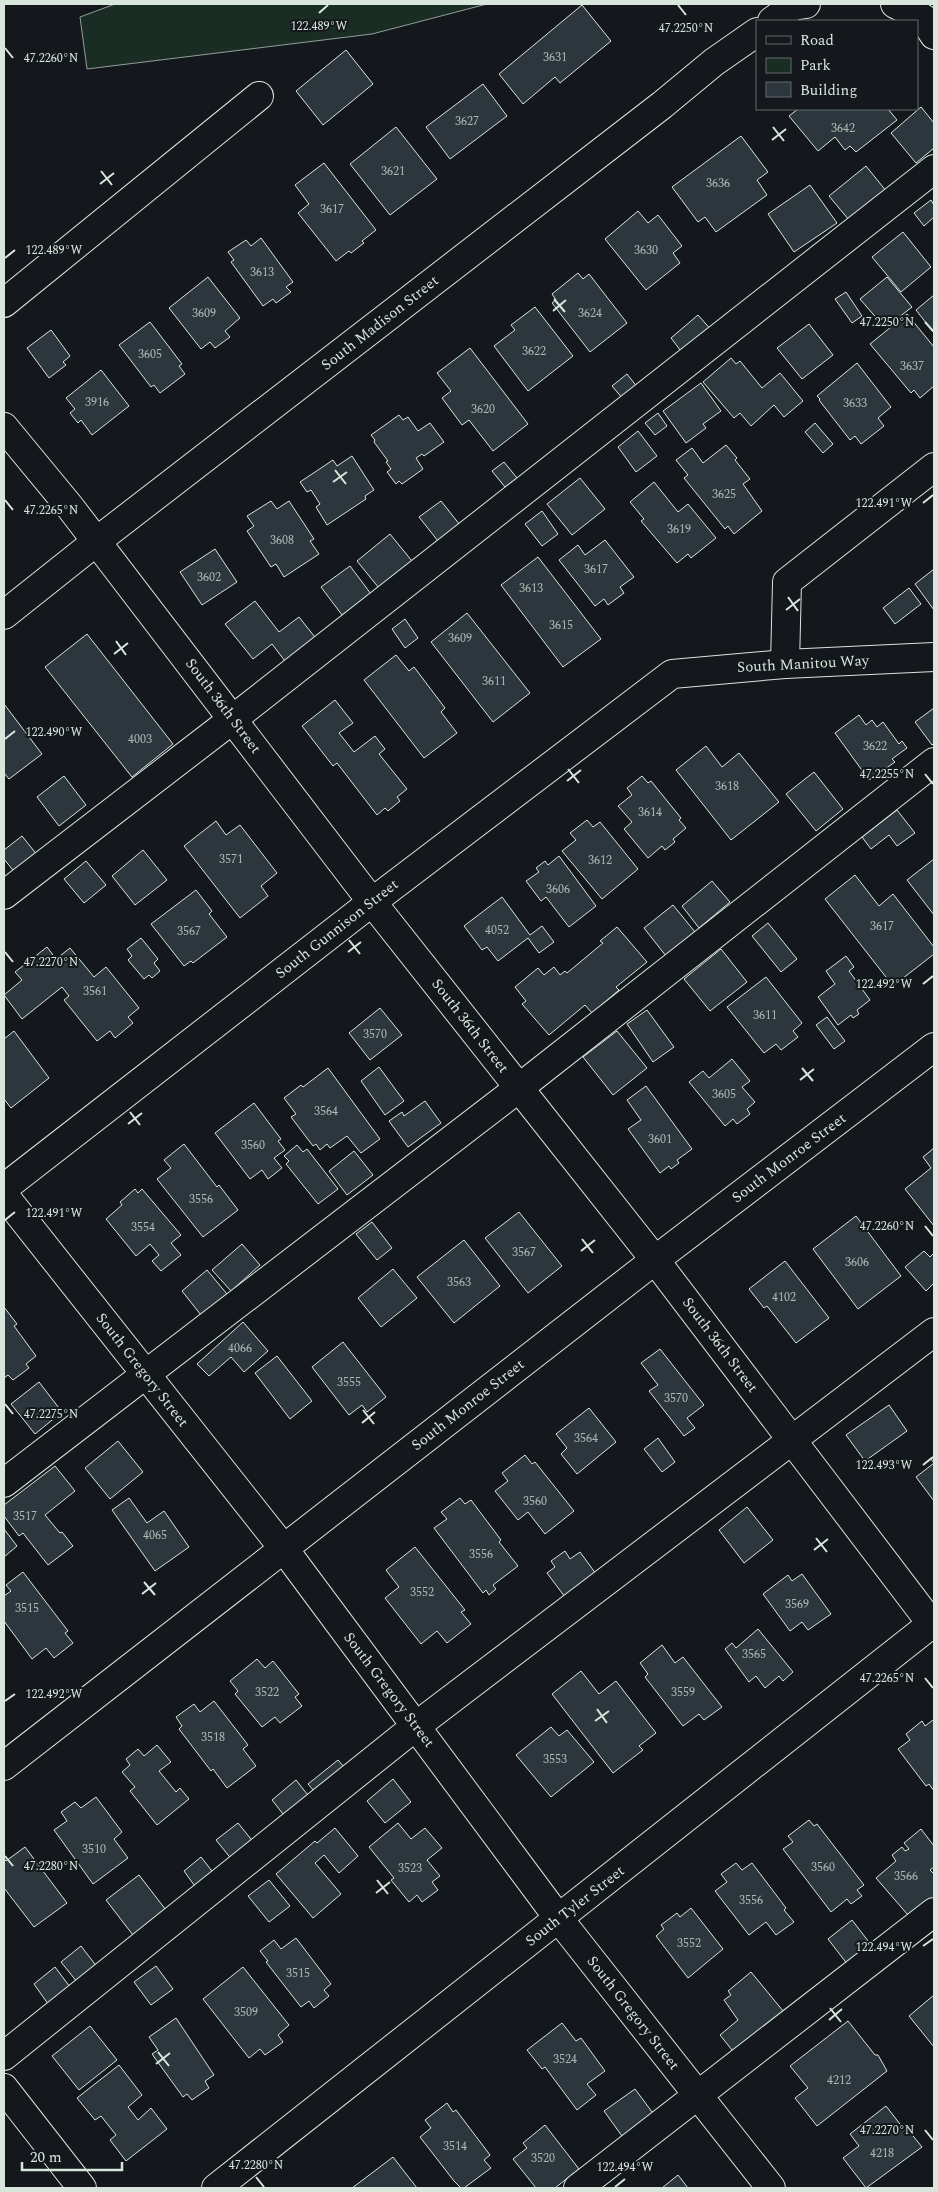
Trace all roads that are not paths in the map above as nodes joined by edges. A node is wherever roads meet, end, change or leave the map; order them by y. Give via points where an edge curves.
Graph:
1 (894, 4) edge
2 (756, 33) edge
3 (934, 35) edge
4 (259, 96) dead end
5 (934, 169) edge
6 (4, 303) edge
7 (4, 427) edge
8 (934, 467) edge
9 (97, 541) junction
10 (4, 615) edge
11 (934, 657) edge
12 (785, 664) junction
13 (672, 674) joint
14 (233, 720) junction
15 (934, 762) edge
16 (4, 895) edge
17 (372, 902) junction
18 (934, 1047) edge
19 (519, 1088) junction
20 (4, 1188) edge
21 (4, 1195) edge
22 (655, 1260) junction
23 (934, 1332) edge
24 (145, 1373) junction
25 (792, 1441) junction
26 (4, 1483) edge
27 (284, 1549) junction
28 (934, 1624) edge
29 (416, 1726) junction
30 (4, 1766) edge
31 (934, 1912) edge
32 (559, 1919) junction
33 (4, 2056) edge
34 (4, 2088) edge
35 (697, 2095) junction
36 (82, 2188) edge
37 (216, 2188) edge
38 (578, 2188) edge
39 (771, 2188) edge

1 - 3 street via 923,18
2 - 9 street, South Madison Street
4 - 6 street
5 - 14 street
7 - 9 street, South 36th Street
8 - 12 street via 787,582
9 - 10 street, South Madison Street
9 - 14 street, South 36th Street
11 - 12 street, South Manitou Way
12 - 13 street, South Manitou Way
13 - 17 street, South Gunnison Street
14 - 16 street
14 - 17 street, South 36th Street
15 - 19 street
17 - 19 street, South 36th Street
17 - 20 street, South Gunnison Street
18 - 22 street, South Monroe Street
19 - 22 street, South 36th Street
19 - 24 street
21 - 24 street, South Gregory Street
22 - 25 street, South 36th Street
22 - 27 street, South Monroe Street
23 - 25 street
24 - 26 street
24 - 27 street, South Gregory Street
25 - 28 street, South 36th Street
25 - 29 street
27 - 29 street, South Gregory Street
27 - 30 street, South Monroe Street
28 - 32 street, South Tyler Street
29 - 32 street, South Gregory Street
29 - 33 street
31 - 35 street
32 - 35 street, South Gregory Street
32 - 37 street, South Tyler Street
34 - 36 street
35 - 38 street
35 - 39 street, South Gregory Street

